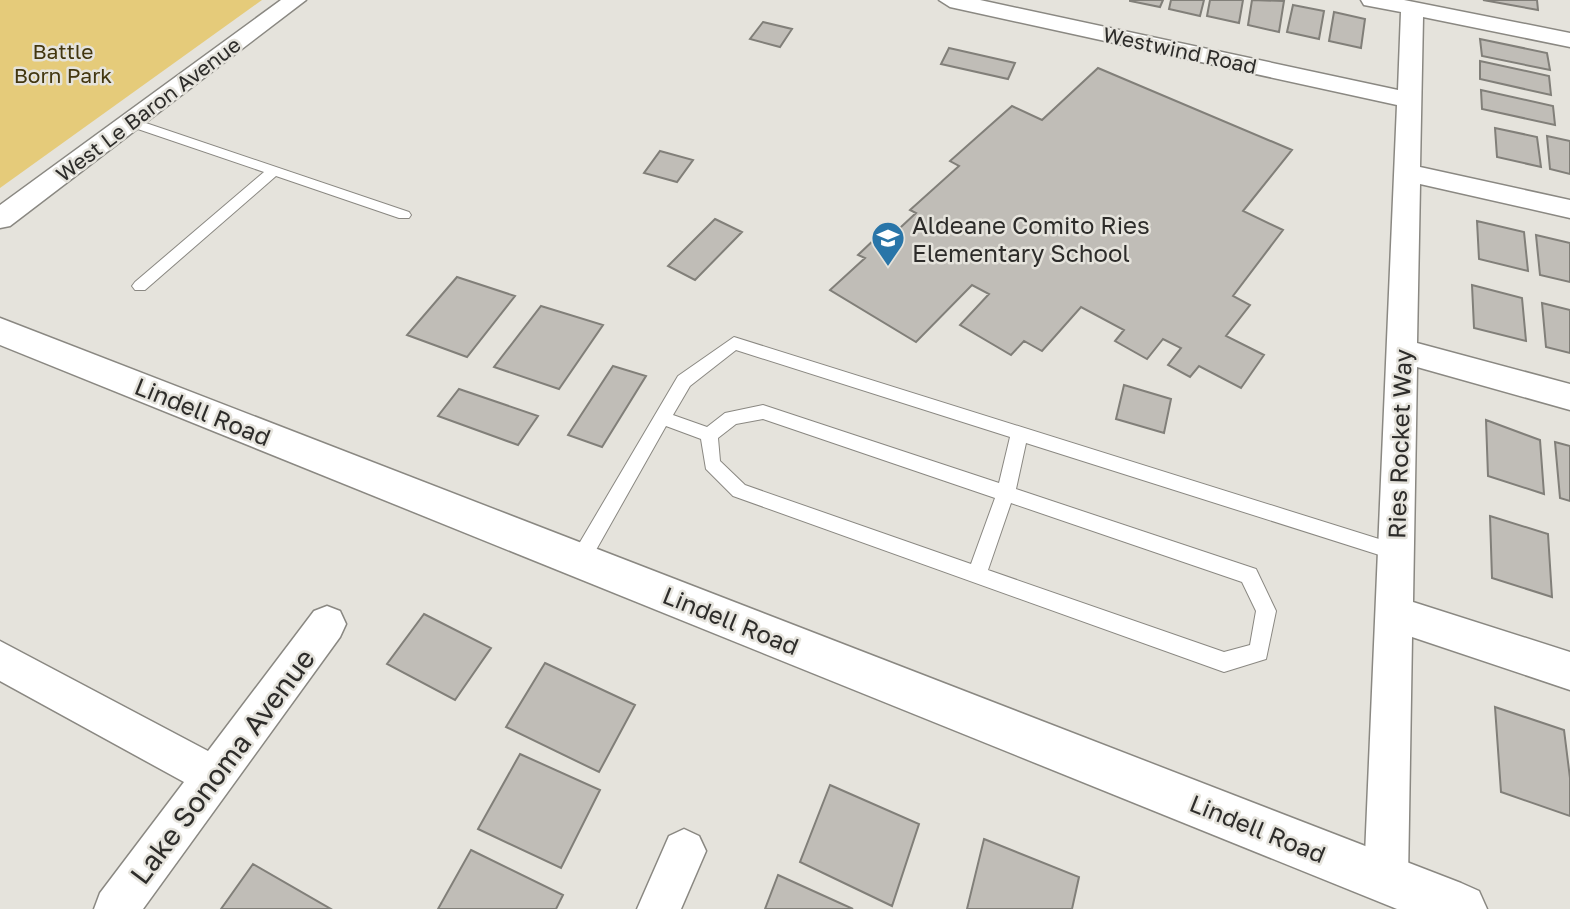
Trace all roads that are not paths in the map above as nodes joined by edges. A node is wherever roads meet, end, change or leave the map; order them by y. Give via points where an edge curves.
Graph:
1 (295, 0) edge
2 (950, 0) edge
3 (1372, 0) edge
4 (1412, 8) junction
5 (1570, 40) edge
6 (1409, 100) junction
7 (131, 122) junction
8 (275, 170) junction
9 (1407, 173) junction
10 (1570, 209) edge
11 (404, 215) dead end
12 (0, 219) edge
13 (141, 286) dead end
14 (0, 331) edge
15 (1402, 351) junction
16 (1570, 397) edge
17 (663, 418) junction
18 (1020, 433) junction
19 (709, 435) junction
20 (1006, 493) junction
21 (1395, 552) junction
22 (580, 560) junction
23 (977, 575) junction
24 (1394, 612) junction
25 (327, 624) dead end
26 (0, 660) edge
27 (1570, 671) edge
28 (214, 776) junction
29 (684, 851) dead end
30 (1386, 879) junction
31 (116, 909) edge
32 (659, 909) edge
33 (1461, 909) edge

1 - 7 street, West Le Baron Avenue
2 - 6 street, Westwind Road
3 - 4 street
4 - 5 street
4 - 6 street, Ries Rocket Way
6 - 9 street, Ries Rocket Way
7 - 8 lane
7 - 12 street, West Le Baron Avenue
8 - 11 lane
8 - 13 lane
9 - 10 street
9 - 15 street, Ries Rocket Way
14 - 22 street, Lindell Road
15 - 16 street
15 - 21 street, Ries Rocket Way
17 - 18 lane via 684,381 734,343
17 - 19 lane
17 - 22 lane
18 - 20 lane
18 - 21 lane
19 - 20 lane via 731,418 764,412
19 - 23 lane via 712,464 739,491
20 - 23 lane
20 - 23 lane via 1250,575 1266,611 1259,652 1224,662
21 - 24 street, Ries Rocket Way
22 - 30 street, Lindell Road
24 - 27 street
24 - 30 street, Ries Rocket Way
25 - 28 street, Lake Sonoma Avenue
26 - 28 street
28 - 31 street, Lake Sonoma Avenue
29 - 32 street
30 - 33 street, Lindell Road

